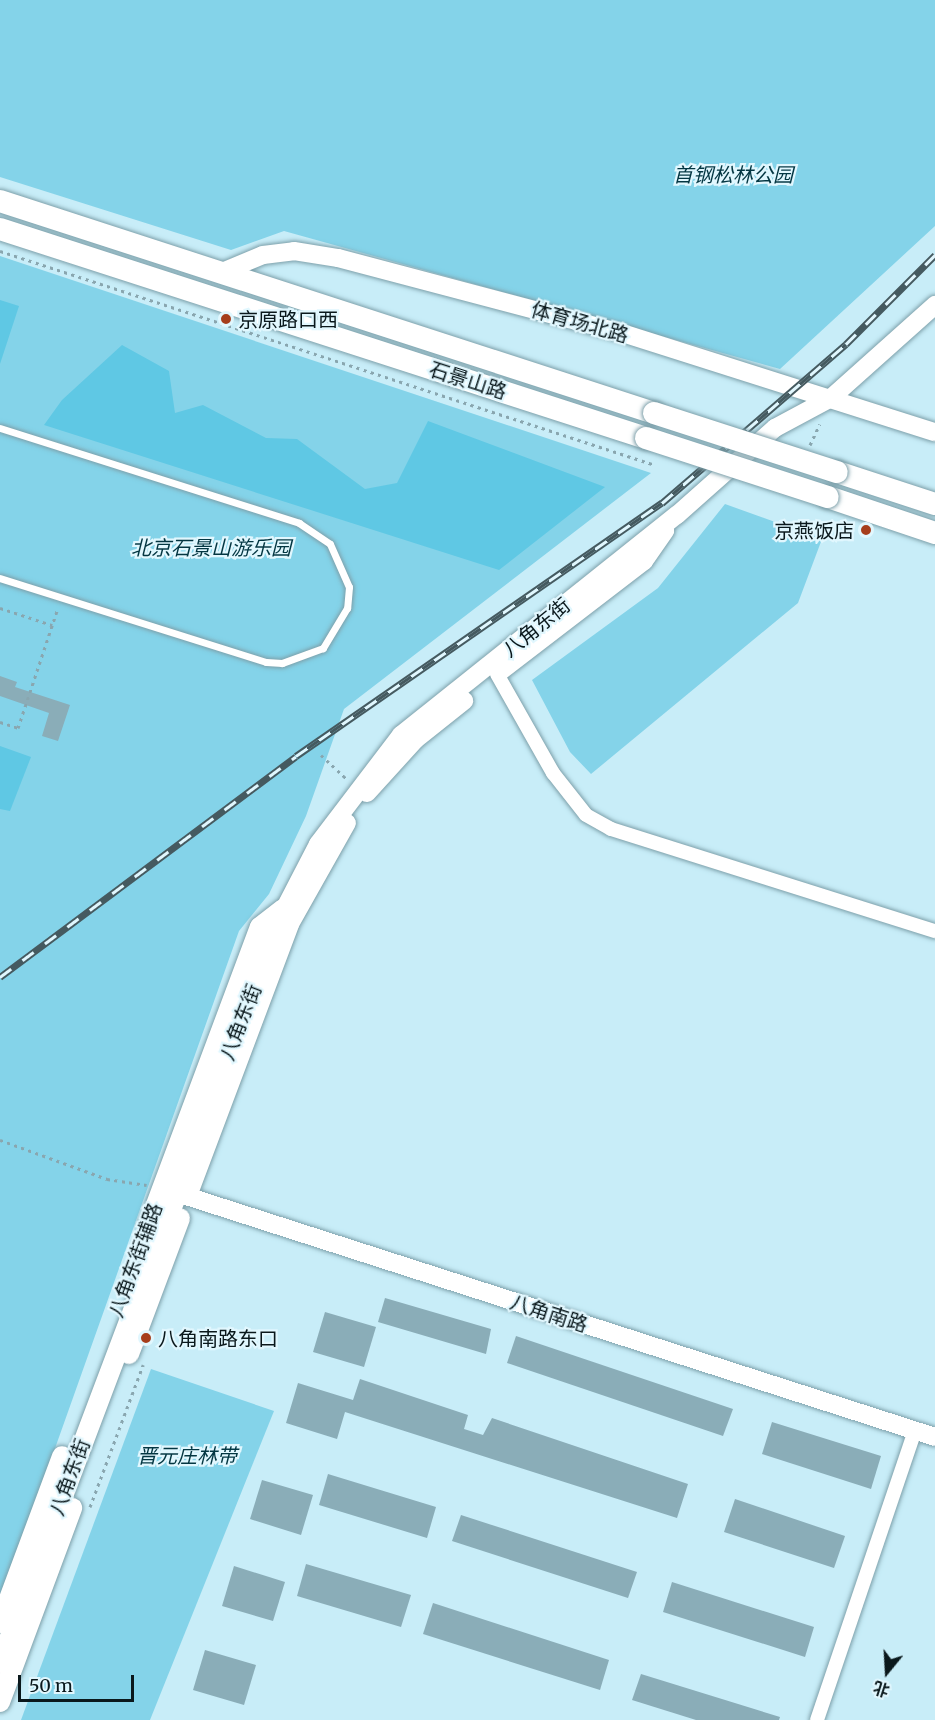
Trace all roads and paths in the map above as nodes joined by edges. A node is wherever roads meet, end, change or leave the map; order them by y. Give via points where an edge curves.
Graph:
1 (0, 201) edge
2 (0, 228) edge
3 (0, 251) edge
4 (222, 272) junction
5 (935, 305) edge
6 (831, 398) junction
7 (823, 416) dead end
8 (0, 428) edge
9 (935, 432) edge
10 (809, 447) dead end
11 (652, 464) dead end
12 (935, 504) edge
13 (677, 515) junction
14 (935, 533) edge
15 (0, 578) edge
16 (61, 597) junction
17 (0, 608) edge
18 (52, 625) junction
19 (497, 674) junction
20 (0, 722) edge
21 (321, 755) dead end
22 (343, 776) dead end
23 (285, 908) joint
24 (935, 930) edge
25 (0, 1140) edge
26 (175, 1192) junction
27 (146, 1356) dead end
28 (915, 1430) junction
29 (935, 1437) edge
30 (89, 1510) dead end
31 (0, 1623) edge
32 (0, 1663) edge
33 (0, 1702) edge
34 (817, 1720) edge

1 - 4 main road, 石景山路
2 - 14 main road, 石景山路, bridge
3 - 11 path
4 - 6 street, 体育场北路 via 263,255 294,250 338,258 619,332
4 - 12 main road, 石景山路, bridge
5 - 6 street, 八角东街
6 - 9 street, 体育场北路
6 - 13 street, 八角东街 via 775,428
7 - 10 path
8 - 16 lane via 299,523 330,544 349,587 347,608 323,648 282,663 266,662
13 - 19 street, 八角东街 via 644,561
13 - 23 street, 八角东街 via 401,735 325,834
15 - 16 lane
16 - 18 path
17 - 18 path
18 - 20 path via 18,728
19 - 24 street via 553,772 586,815 611,829
19 - 26 street, 八角东街 via 408,748 367,794 317,870
21 - 22 path
23 - 26 main road, 八角东街
25 - 26 path via 107,1179
26 - 28 street, 八角南路
26 - 31 main road, 八角东街辅路
26 - 32 main road, 八角东街
26 - 33 main road, 八角东街
27 - 30 path, 八角东街
28 - 29 street, 八角南路
28 - 34 street

